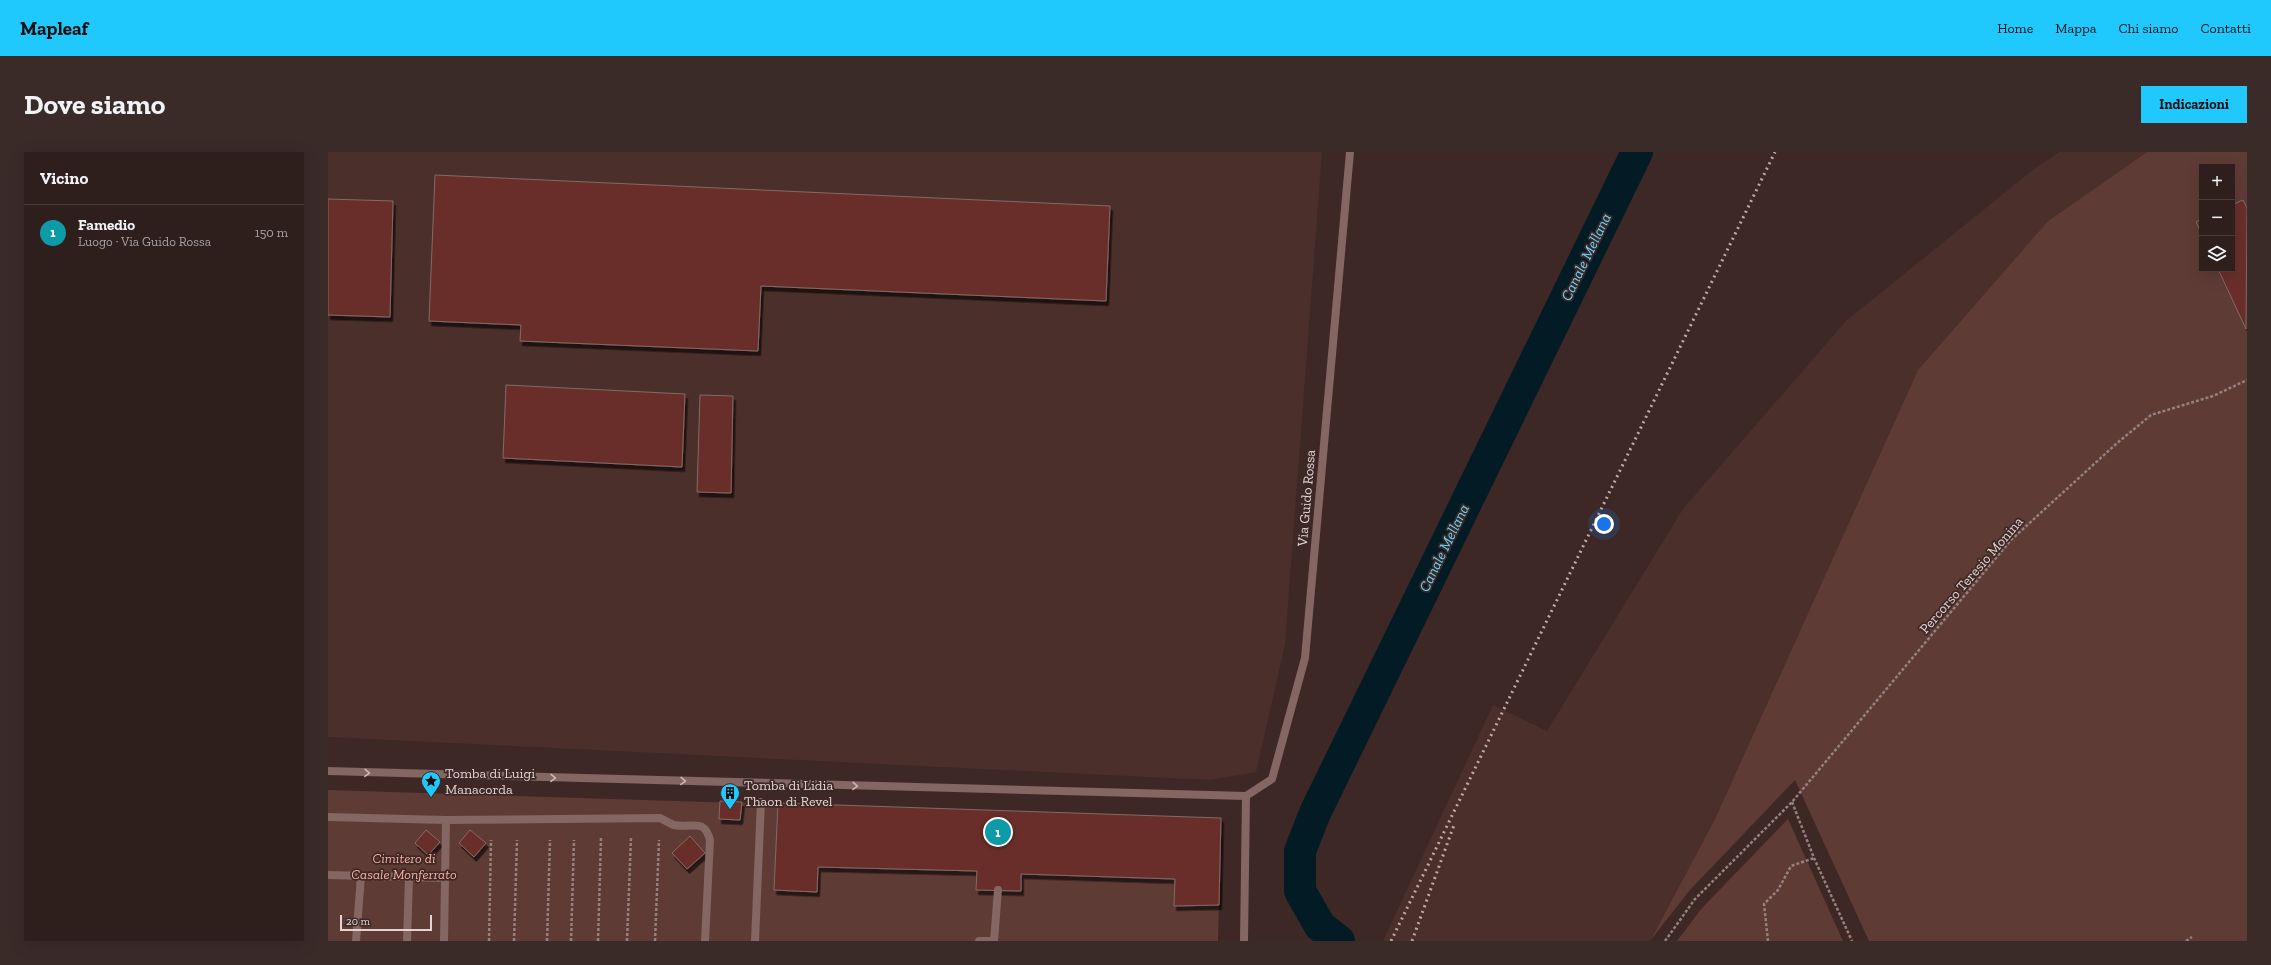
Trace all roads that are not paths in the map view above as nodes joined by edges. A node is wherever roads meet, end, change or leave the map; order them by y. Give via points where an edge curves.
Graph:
1 (1350, 152) edge
2 (328, 771) edge
3 (1246, 796) junction
4 (761, 802) dead end
5 (328, 817) edge
6 (446, 820) junction
7 (328, 875) edge
8 (361, 876) junction
9 (409, 877) junction
10 (446, 878) junction
11 (998, 890) dead end
12 (356, 941) edge
13 (407, 941) edge
14 (444, 941) edge
15 (706, 941) edge
16 (755, 941) edge
17 (979, 941) edge
18 (993, 941) edge
19 (1244, 941) edge

1 - 3 street, Via Guido Rossa via 1305,658 1272,778
2 -> 3 street
3 - 19 street
4 - 16 street
5 - 6 street
6 - 10 street
6 - 15 street via 660,818 674,825 703,826 710,840
7 - 8 street
8 - 9 street
8 - 12 street
9 - 10 street
9 - 13 street
10 - 14 street
11 - 18 street
17 - 18 street

